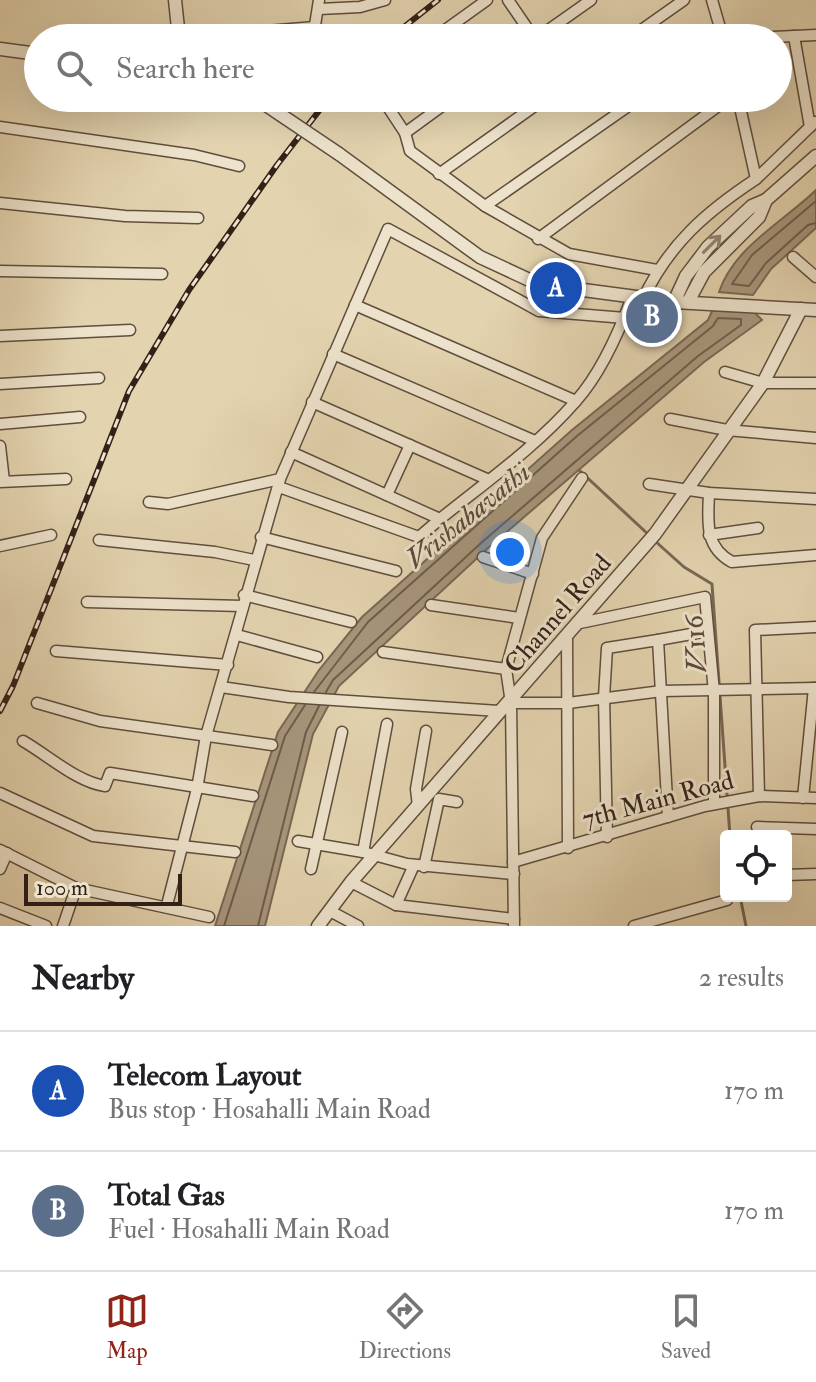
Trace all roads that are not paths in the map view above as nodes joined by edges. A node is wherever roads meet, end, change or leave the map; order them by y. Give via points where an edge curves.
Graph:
1 (175, 0) edge
2 (385, 0) edge
3 (487, 0) edge
4 (508, 0) edge
5 (591, 0) edge
6 (684, 0) edge
7 (712, 0) edge
8 (319, 4) edge
9 (179, 24) edge
10 (316, 24) edge
11 (454, 24) edge
12 (526, 24) edge
13 (556, 24) edge
14 (650, 24) edge
15 (719, 24) edge
16 (816, 35) edge
17 (794, 36) joint
18 (0, 49) edge
19 (24, 52) edge
20 (277, 112) edge
21 (391, 112) edge
22 (434, 112) edge
23 (526, 112) edge
24 (620, 112) edge
25 (710, 112) edge
26 (741, 112) edge
27 (813, 124) edge
28 (0, 127) edge
29 (405, 133) junction
30 (816, 156) edge
31 (239, 166) dead end
32 (439, 174) junction
33 (756, 179) junction
34 (0, 203) edge
35 (485, 206) junction
36 (198, 218) dead end
37 (538, 239) junction
38 (793, 257) dead end
39 (657, 270) junction
40 (0, 271) edge
41 (162, 274) dead end
42 (816, 277) edge
43 (638, 298) junction
44 (685, 302) junction
45 (355, 305) junction
46 (801, 309) junction
47 (816, 310) edge
48 (625, 318) junction
49 (130, 330) dead end
50 (0, 336) edge
51 (333, 354) junction
52 (725, 372) dead end
53 (99, 378) dead end
54 (763, 383) junction
55 (816, 383) edge
56 (0, 384) edge
57 (576, 401) junction
58 (312, 402) junction
59 (80, 417) dead end
60 (670, 419) dead end
61 (0, 424) edge
62 (727, 430) junction
63 (816, 438) edge
64 (535, 441) junction
65 (410, 445) junction
66 (0, 446) edge
67 (291, 452) junction
68 (582, 478) dead end
69 (66, 479) dead end
70 (489, 480) junction
71 (2, 482) edge
72 (279, 483) junction
73 (649, 484) dead end
74 (689, 490) junction
75 (709, 493) junction
76 (387, 495) junction
77 (816, 499) edge
78 (149, 502) dead end
79 (440, 519) junction
80 (758, 528) dead end
81 (51, 535) dead end
82 (709, 535) junction
83 (261, 537) junction
84 (99, 540) dead end
85 (0, 546) edge
86 (816, 555) edge
87 (483, 557) dead end
88 (254, 560) junction
89 (396, 571) dead end
90 (533, 574) junction
91 (243, 600) junction
92 (87, 602) dead end
93 (431, 605) dead end
94 (519, 618) junction
95 (351, 622) dead end
96 (580, 623) junction
97 (816, 627) edge
98 (708, 631) junction
99 (237, 635) junction
100 (567, 637) junction
101 (658, 640) junction
102 (56, 651) dead end
103 (383, 652) dead end
104 (317, 657) dead end
105 (228, 665) junction
106 (506, 669) junction
107 (221, 687) junction
108 (815, 688) edge
109 (756, 689) junction
110 (662, 691) junction
111 (718, 692) junction
112 (604, 697) junction
113 (37, 703) dead end
114 (511, 703) junction
115 (568, 703) junction
116 (499, 711) junction
117 (387, 724) dead end
118 (426, 731) dead end
119 (342, 732) dead end
120 (206, 736) junction
121 (23, 741) dead end
122 (272, 745) dead end
123 (197, 789) junction
124 (0, 793) edge
125 (253, 796) dead end
126 (759, 796) junction
127 (803, 798) junction
128 (816, 798) edge
129 (457, 802) dead end
130 (720, 803) junction
131 (418, 806) junction
132 (668, 817) junction
133 (757, 827) dead end
134 (816, 829) edge
135 (607, 837) junction
136 (298, 841) dead end
137 (316, 844) junction
138 (183, 848) junction
139 (568, 848) junction
140 (3, 852) edge
141 (235, 852) dead end
142 (368, 854) junction
143 (513, 862) junction
144 (419, 866) junction
145 (0, 869) edge
146 (311, 869) dead end
147 (514, 874) junction
148 (816, 874) edge
149 (792, 875) edge
150 (351, 882) junction
151 (76, 888) junction
152 (720, 902) edge
153 (167, 905) junction
154 (396, 905) junction
155 (0, 908) edge
156 (330, 911) junction
157 (209, 917) dead end
158 (514, 923) edge
159 (355, 925) edge
160 (46, 926) edge
161 (63, 926) edge
162 (318, 926) edge
163 (634, 926) edge

1 - 9 street
2 - 8 street via 360,7
3 - 11 street
4 - 12 street
5 - 13 street
6 - 14 street
7 - 15 street
8 - 10 street
16 - 17 street
17 - 27 street
18 - 19 street
20 - 43 street, bridge via 507,272 556,288
21 - 29 street
22 - 29 street
23 - 32 street
24 - 35 street
25 - 37 street
26 - 33 street
27 - 33 street
28 - 31 street
29 - 32 street via 410,151
30 - 44 street via 708,247 686,276
32 - 35 street
33 - 39 street via 692,226
34 - 36 street
35 - 37 street
37 - 39 street via 569,254
38 - 42 street
39 - 43 street
40 - 41 street
43 - 44 street
43 - 48 street
44 - 46 street
45 - 48 street via 388,229 539,311
45 - 51 street
45 - 57 street
46 - 47 street
46 - 54 street, Channel Road
48 - 57 street
49 - 50 street
51 - 58 street
51 - 64 street
52 - 54 street
53 - 56 street
54 - 55 street
54 - 62 street, Channel Road
57 - 64 street
58 - 65 street
58 - 67 street
59 - 61 street
60 - 62 street
62 - 63 street
62 - 74 street, Channel Road
64 - 70 street
65 - 70 street
65 - 76 street
66 - 71 street
67 - 72 street
67 - 76 street
68 - 90 street via 542,538
69 - 71 street
70 - 79 street
72 - 78 street via 168,504
72 - 79 street via 419,537
72 - 83 street
73 - 74 street
74 - 75 street
74 - 96 street, Channel Road
75 - 77 street
75 - 82 street
76 - 79 street
80 - 82 street
81 - 85 street
82 - 86 street via 716,551 732,562
83 - 88 street
83 - 89 street
84 - 88 street
87 - 90 street
88 - 91 street
90 - 94 street
91 - 92 street
91 - 95 street
91 - 99 street
93 - 94 street
94 - 106 street
96 - 98 street via 705,597
96 - 100 street, Channel Road
97 - 109 street via 755,630
98 - 101 street
98 - 111 street
99 - 104 street
99 - 105 street
100 - 114 street, Channel Road
100 - 115 street
101 - 110 street
101 - 112 street via 607,648
102 - 105 street
103 - 106 street
105 - 107 street
106 - 114 street
107 - 116 street via 289,697
107 - 120 street
108 - 109 street
108 - 127 street
109 - 111 street
109 - 126 street
110 - 111 street
110 - 112 street
110 - 132 street
111 - 130 street
112 - 115 street
112 - 135 street
113 - 120 street via 100,721
114 - 115 street
114 - 116 street, Channel Road
114 - 143 street
115 - 139 street
116 - 131 street, Channel Road
117 - 142 street
118 - 131 street
119 - 137 street
120 - 122 street
120 - 123 street
121 - 123 street via 86,783 105,786 110,773
123 - 125 street
123 - 138 street
124 - 138 street via 93,836
126 - 127 street, 7th Main Road
126 - 130 street, 7th Main Road
127 - 128 street, 7th Main Road
129 - 144 street via 439,799
130 - 132 street, 7th Main Road
131 - 142 street, Channel Road
132 - 135 street, 7th Main Road
133 - 134 street
135 - 139 street, 7th Main Road
136 - 137 street
137 - 142 street
137 - 146 street
138 - 141 street
138 - 153 street
139 - 143 street, 7th Main Road
140 - 145 street
140 - 151 street
142 - 144 street
142 - 150 street, Channel Road
143 - 147 street
144 - 147 street
144 - 154 street
147 - 158 street
148 - 149 street
150 - 154 street
150 - 156 street, Channel Road
151 - 153 street
151 - 161 street
152 - 163 street
153 - 157 street
154 - 158 street
155 - 160 street
156 - 159 street
156 - 162 street, Channel Road

